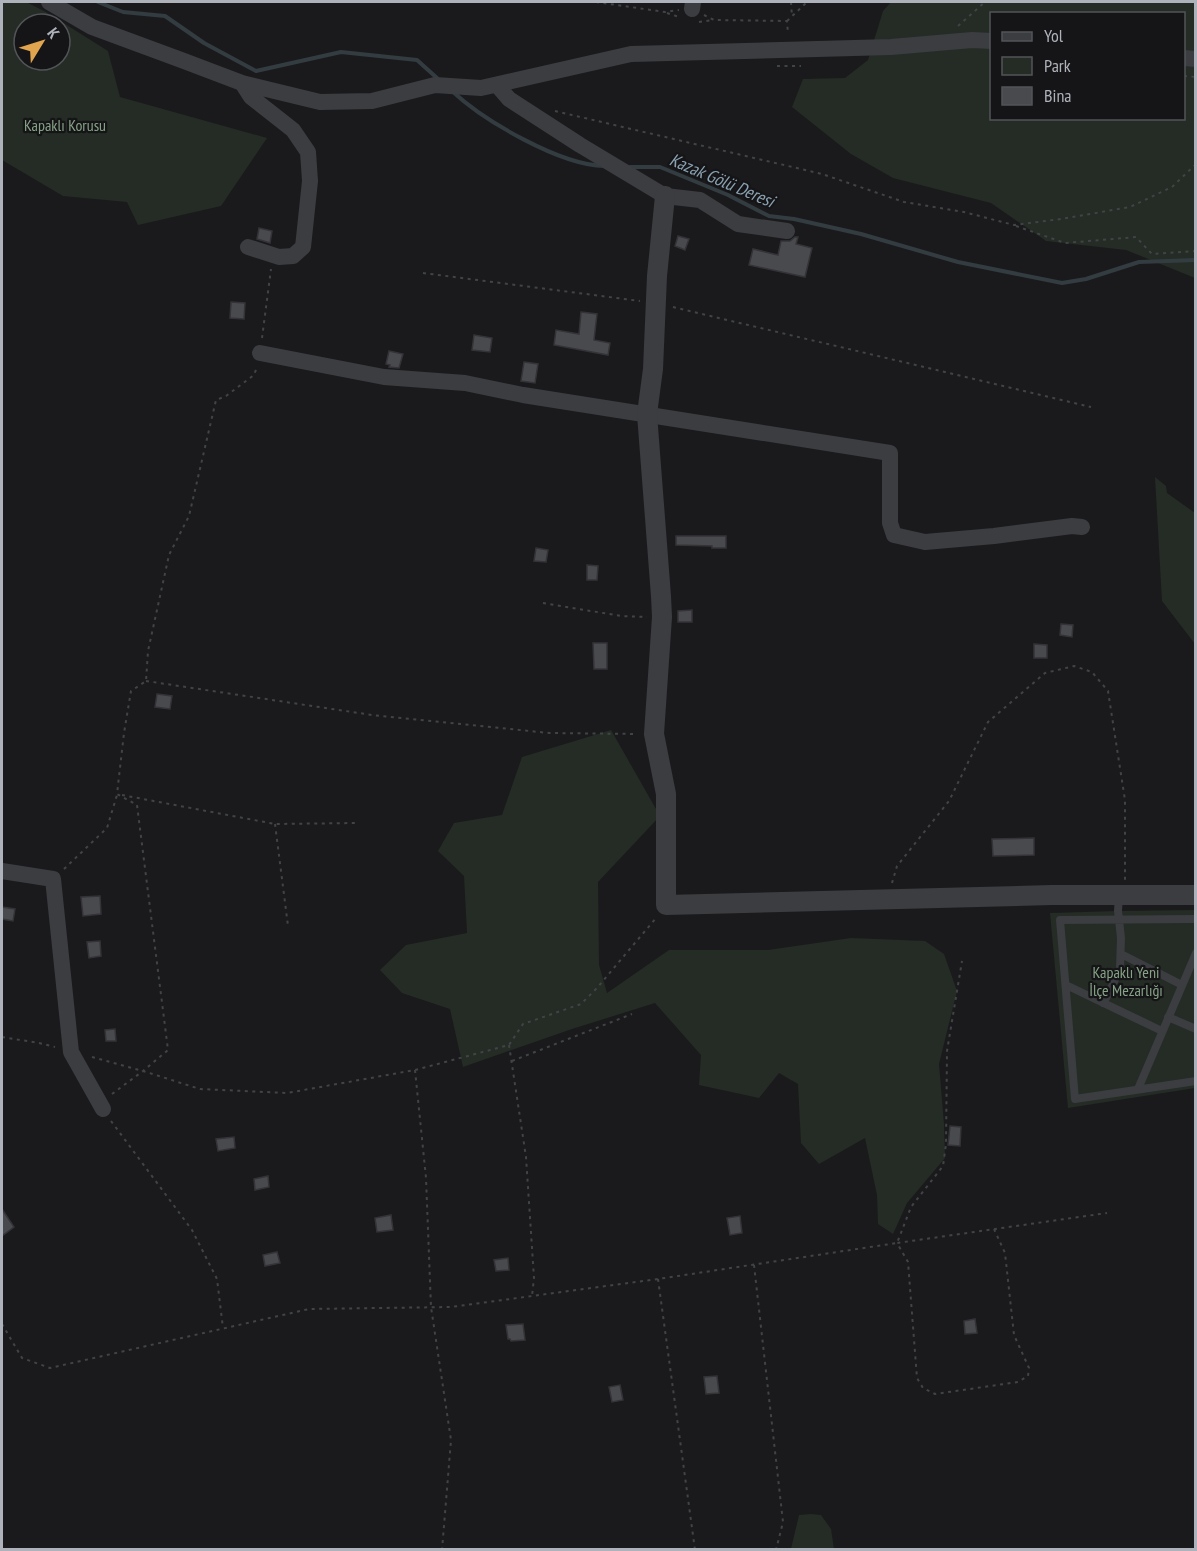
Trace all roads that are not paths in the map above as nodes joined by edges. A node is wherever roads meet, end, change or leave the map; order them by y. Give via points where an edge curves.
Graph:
1 (49, 2) edge
2 (990, 41) edge
3 (242, 82) junction
4 (497, 85) junction
5 (665, 196) junction
6 (787, 231) dead end
7 (248, 247) dead end
8 (260, 353) road end
9 (647, 414) junction
10 (1082, 527) dead end
11 (2, 871) edge
12 (1122, 894) junction
13 (1196, 895) edge
14 (1196, 919) edge
15 (1119, 920) junction
16 (1196, 952) edge
17 (1121, 954) junction
18 (1192, 969) edge
19 (1066, 985) junction
20 (1182, 985) junction
21 (1103, 1003) junction
22 (1168, 1017) junction
23 (1196, 1029) edge
24 (1162, 1031) junction
25 (1196, 1080) edge
26 (1138, 1089) junction
27 (103, 1109) road end

1 - 3 street via 92,27
2 - 4 street via 631,54
3 - 4 street via 320,102 372,101 435,85
3 - 7 street via 250,98 294,130 308,152 303,247 293,256
4 - 5 street via 518,105
5 - 6 street via 700,200 738,224
5 - 9 street
8 - 9 street via 384,377 465,383
9 - 10 street via 890,453 890,523 894,535 925,542
9 - 12 street via 662,617 654,734 666,794 666,905
11 - 27 street via 53,879 71,1052
12 - 13 street
12 - 15 lane
14 - 15 lane
15 - 17 lane
15 - 19 lane via 1060,920
16 - 18 lane
17 - 20 lane
17 - 21 lane via 1120,968
18 - 20 lane
19 - 21 lane
19 - 26 lane via 1075,1099
20 - 22 lane
21 - 24 lane
22 - 23 lane
22 - 24 lane
24 - 26 lane
25 - 26 lane

